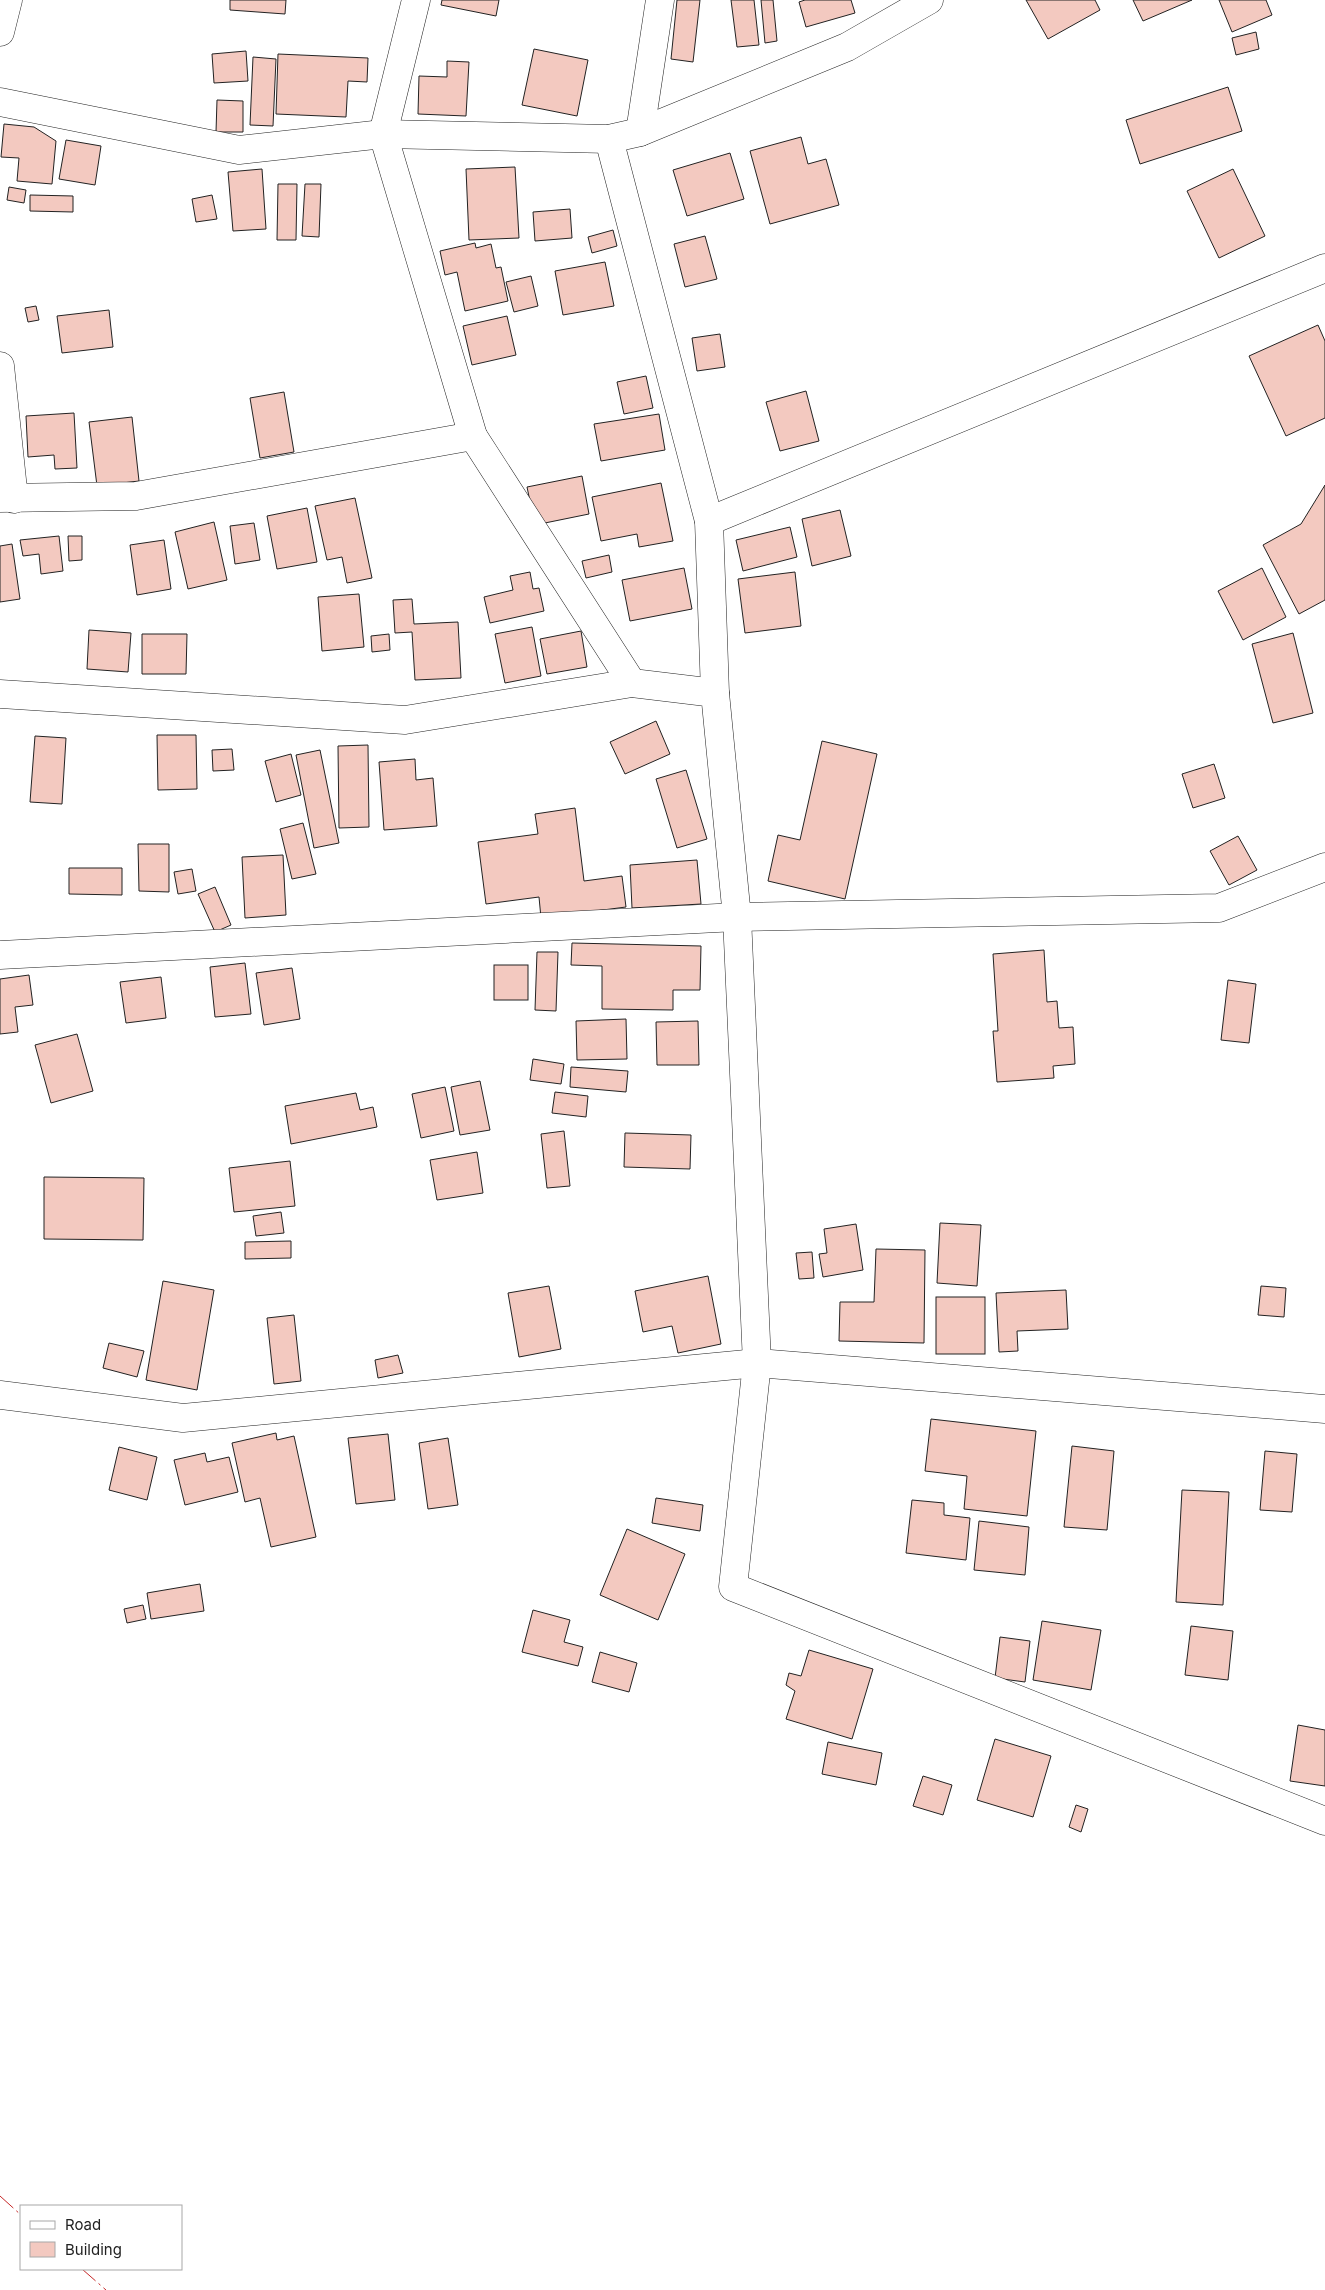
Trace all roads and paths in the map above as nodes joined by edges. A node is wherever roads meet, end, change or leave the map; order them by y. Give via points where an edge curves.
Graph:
1 (8, 0) edge
2 (416, 0) edge
3 (660, 0) edge
4 (929, 0) edge
5 (0, 32) edge
6 (0, 102) edge
7 (640, 132) junction
8 (383, 134) junction
9 (609, 139) junction
10 (1325, 268) edge
11 (0, 366) edge
12 (473, 436) junction
13 (7, 498) edge
14 (709, 520) junction
15 (632, 683) junction
16 (715, 693) junction
17 (0, 694) edge
18 (1325, 867) edge
19 (737, 917) junction
20 (0, 955) edge
21 (757, 1363) junction
22 (0, 1395) edge
23 (1325, 1409) edge
24 (1325, 1821) edge

1 - 5 street
2 - 8 street
3 - 7 street
4 - 7 street via 847,47
6 - 8 street via 239,150
7 - 9 street
8 - 9 street
8 - 12 street
9 - 14 street
10 - 14 street
11 - 13 street
12 - 13 street via 136,496
12 - 15 street
14 - 16 street
15 - 16 street
15 - 17 street via 405,720
16 - 19 street
18 - 19 street via 1219,908
19 - 20 street
19 - 21 street
21 - 22 street via 183,1418
21 - 23 street
21 - 24 street via 733,1587

